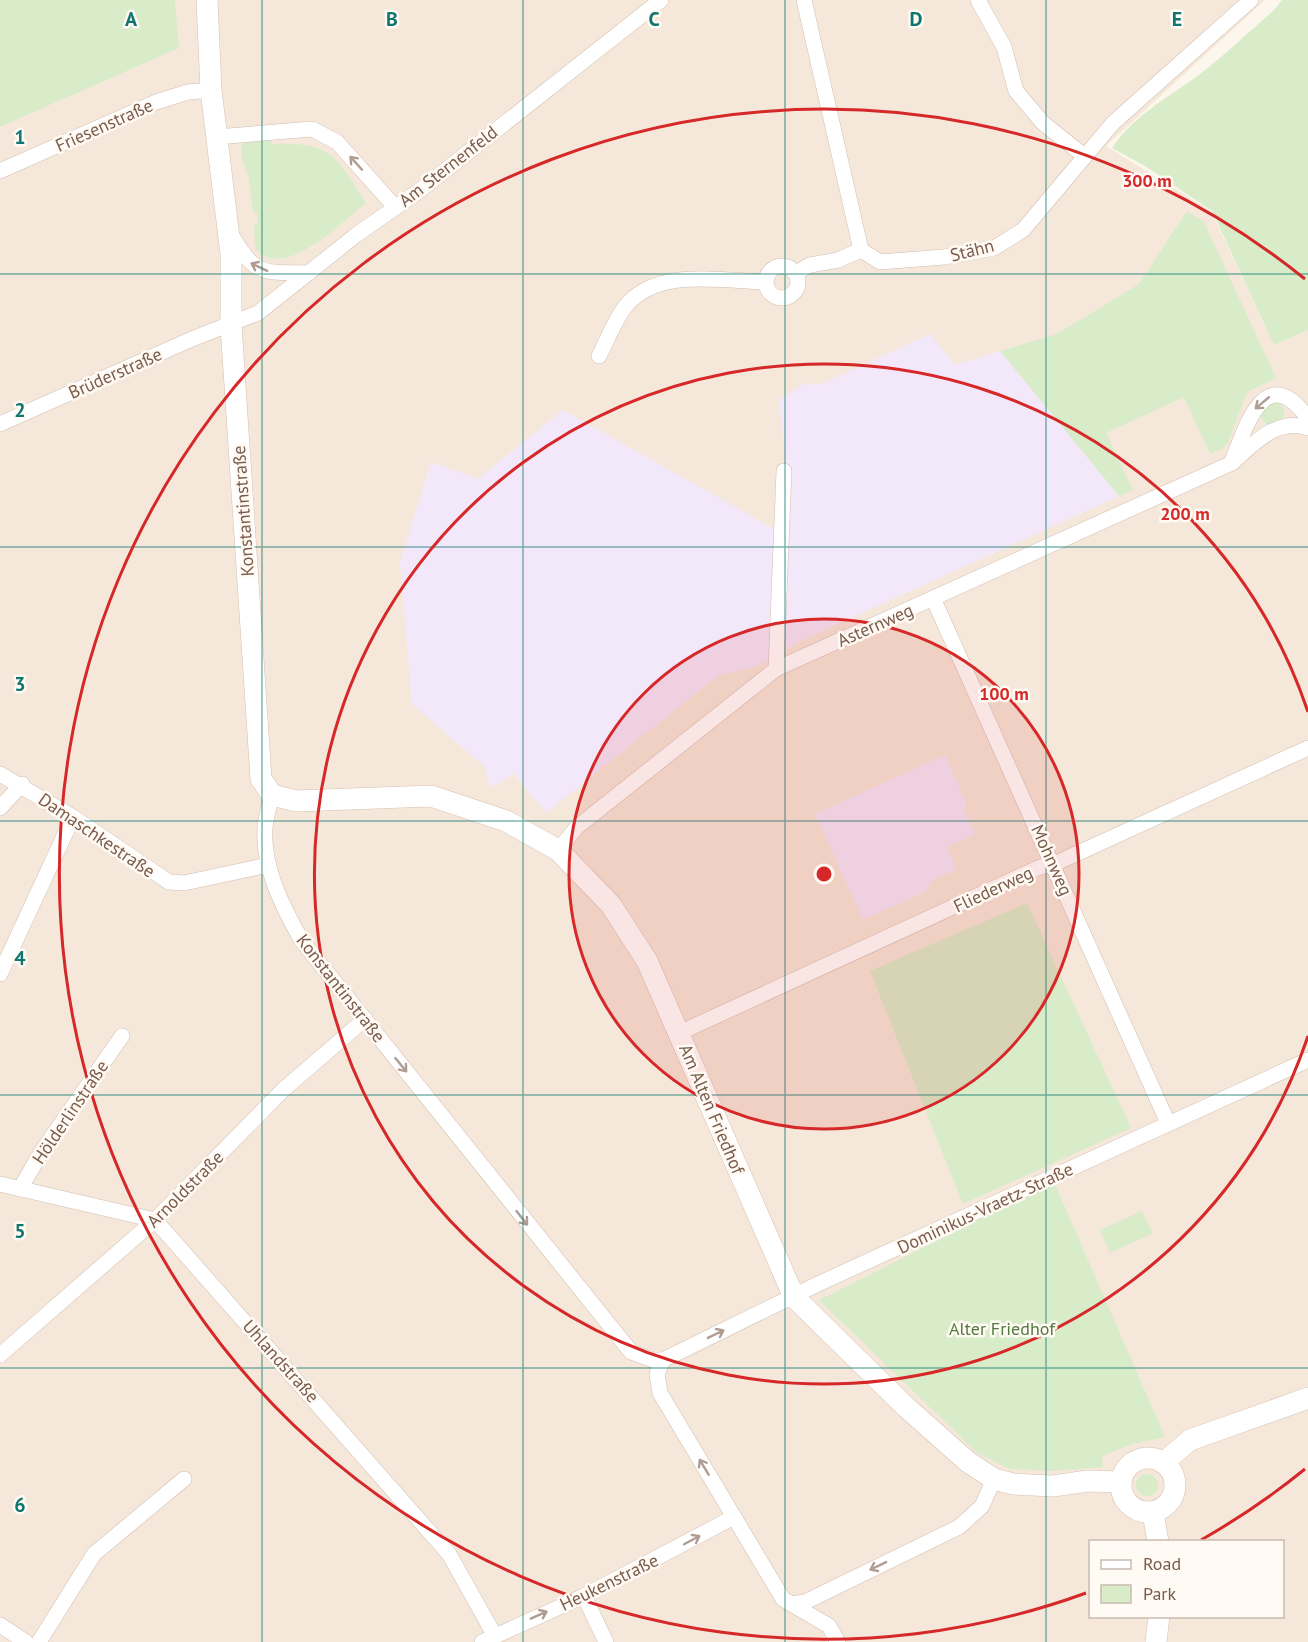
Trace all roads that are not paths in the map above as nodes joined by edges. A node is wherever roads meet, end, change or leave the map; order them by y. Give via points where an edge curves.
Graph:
1 (207, 0) edge
2 (661, 0) edge
3 (804, 0) edge
4 (978, 0) edge
5 (1251, 0) edge
6 (211, 90) junction
7 (216, 137) junction
8 (1083, 155) junction
9 (0, 171) edge
10 (395, 207) junction
11 (228, 229) junction
12 (861, 250) junction
13 (309, 273) junction
14 (795, 273) junction
15 (765, 282) junction
16 (231, 325) junction
17 (599, 356) dead end
18 (1308, 418) edge
19 (0, 424) edge
20 (1308, 428) edge
21 (1232, 463) junction
22 (784, 471) dead end
23 (933, 598) junction
24 (776, 669) junction
25 (1308, 748) edge
26 (0, 774) edge
27 (22, 784) junction
28 (272, 795) junction
29 (0, 808) edge
30 (73, 817) junction
31 (558, 850) junction
32 (1054, 864) junction
33 (268, 865) junction
34 (2, 966) edge
35 (364, 1019) junction
36 (679, 1033) junction
37 (122, 1036) dead end
38 (1308, 1060) edge
39 (1168, 1124) junction
40 (0, 1184) edge
41 (20, 1189) junction
42 (155, 1220) junction
43 (794, 1296) junction
44 (0, 1355) edge
45 (663, 1360) junction
46 (1308, 1398) edge
47 (1163, 1463) junction
48 (184, 1479) dead end
49 (994, 1479) junction
50 (1120, 1482) junction
51 (1153, 1513) junction
52 (734, 1517) junction
53 (1158, 1540) edge
54 (584, 1596) junction
55 (790, 1605) junction
56 (1159, 1618) edge
57 (0, 1625) edge
58 (489, 1639) edge
59 (26, 1642) edge
60 (39, 1642) edge
61 (606, 1642) edge
62 (838, 1642) edge
63 (1156, 1642) edge

1 - 6 street, Konstantinstraße
2 - 10 street, Am Sternenfeld
3 - 12 street
4 - 8 street via 1004,47 1016,91 1043,123
5 - 8 street, Stähn via 1146,91
6 - 7 street, Konstantinstraße
6 - 9 street, Friesenstraße via 156,102
10 -> 7 street via 337,142 312,129
7 - 11 street, Konstantinstraße
8 - 12 street, Stähn via 1023,230 994,248 880,262
10 - 13 street, Am Sternenfeld
13 -> 11 street, Konstantinstraße via 257,268 243,255
11 - 16 street, Konstantinstraße
12 - 14 street
13 - 16 street, Am Sternenfeld via 258,314
14 - 15 street via 788,267 777,267
14 - 15 street via 799,283 787,298 776,298 768,292
15 - 17 street via 682,279 650,286 625,306
16 - 19 street, Brüderstraße
16 - 28 street, Konstantinstraße via 261,779
18 -> 21 street via 1284,396 1263,399 1249,419
20 - 21 street, Asternweg via 1284,426 1263,435
21 - 23 street, Asternweg
22 - 24 street
23 - 24 street, Asternweg
23 - 32 street, Mohnweg
24 - 31 street, Asternweg via 577,828
25 - 32 street, Fliederweg
26 - 27 street, Damaschkestraße
27 - 29 street
27 - 30 street, Damaschkestraße
28 - 31 street, Am Alten Friedhof via 296,801 431,796 506,821
28 - 33 street, Konstantinstraße via 265,828
30 - 33 street, Damaschkestraße via 169,882 184,883
30 - 34 street
31 - 36 street, Am Alten Friedhof via 611,905 627,928 647,961
32 - 36 street, Fliederweg via 1040,867
32 - 39 street, Mohnweg
33 - 35 street, Konstantinstraße via 302,941
35 - 42 street, Arnoldstraße via 283,1090
35 -> 45 street, Konstantinstraße via 631,1352
36 - 43 street, Am Alten Friedhof
37 - 41 street, Hölderlinstraße
38 - 39 street, Dominikus-Vraetz-Straße
39 - 43 street, Dominikus-Vraetz-Straße
40 - 41 street
41 - 42 street
42 - 44 street, Arnoldstraße
42 - 58 street, Uhlandstraße via 449,1554
45 -> 43 street, Dominikus-Vraetz-Straße
43 - 49 street, Am Alten Friedhof via 906,1407 968,1462
52 -> 45 street via 660,1392 657,1374
46 - 47 street via 1190,1440
47 - 50 street via 1148,1458 1134,1461
47 - 51 street via 1173,1475 1175,1491 1167,1505
48 - 60 street via 94,1554
49 - 50 street, Am Alten Friedhof via 1053,1486
49 -> 55 street via 982,1506 960,1527 805,1602
50 - 51 street via 1122,1497 1132,1508
51 - 53 street
54 -> 52 street, Heukenstraße
52 - 55 street
58 -> 54 street, Heukenstraße
54 - 61 street
55 - 62 street via 808,1611 830,1626
56 - 63 street
57 - 59 street

